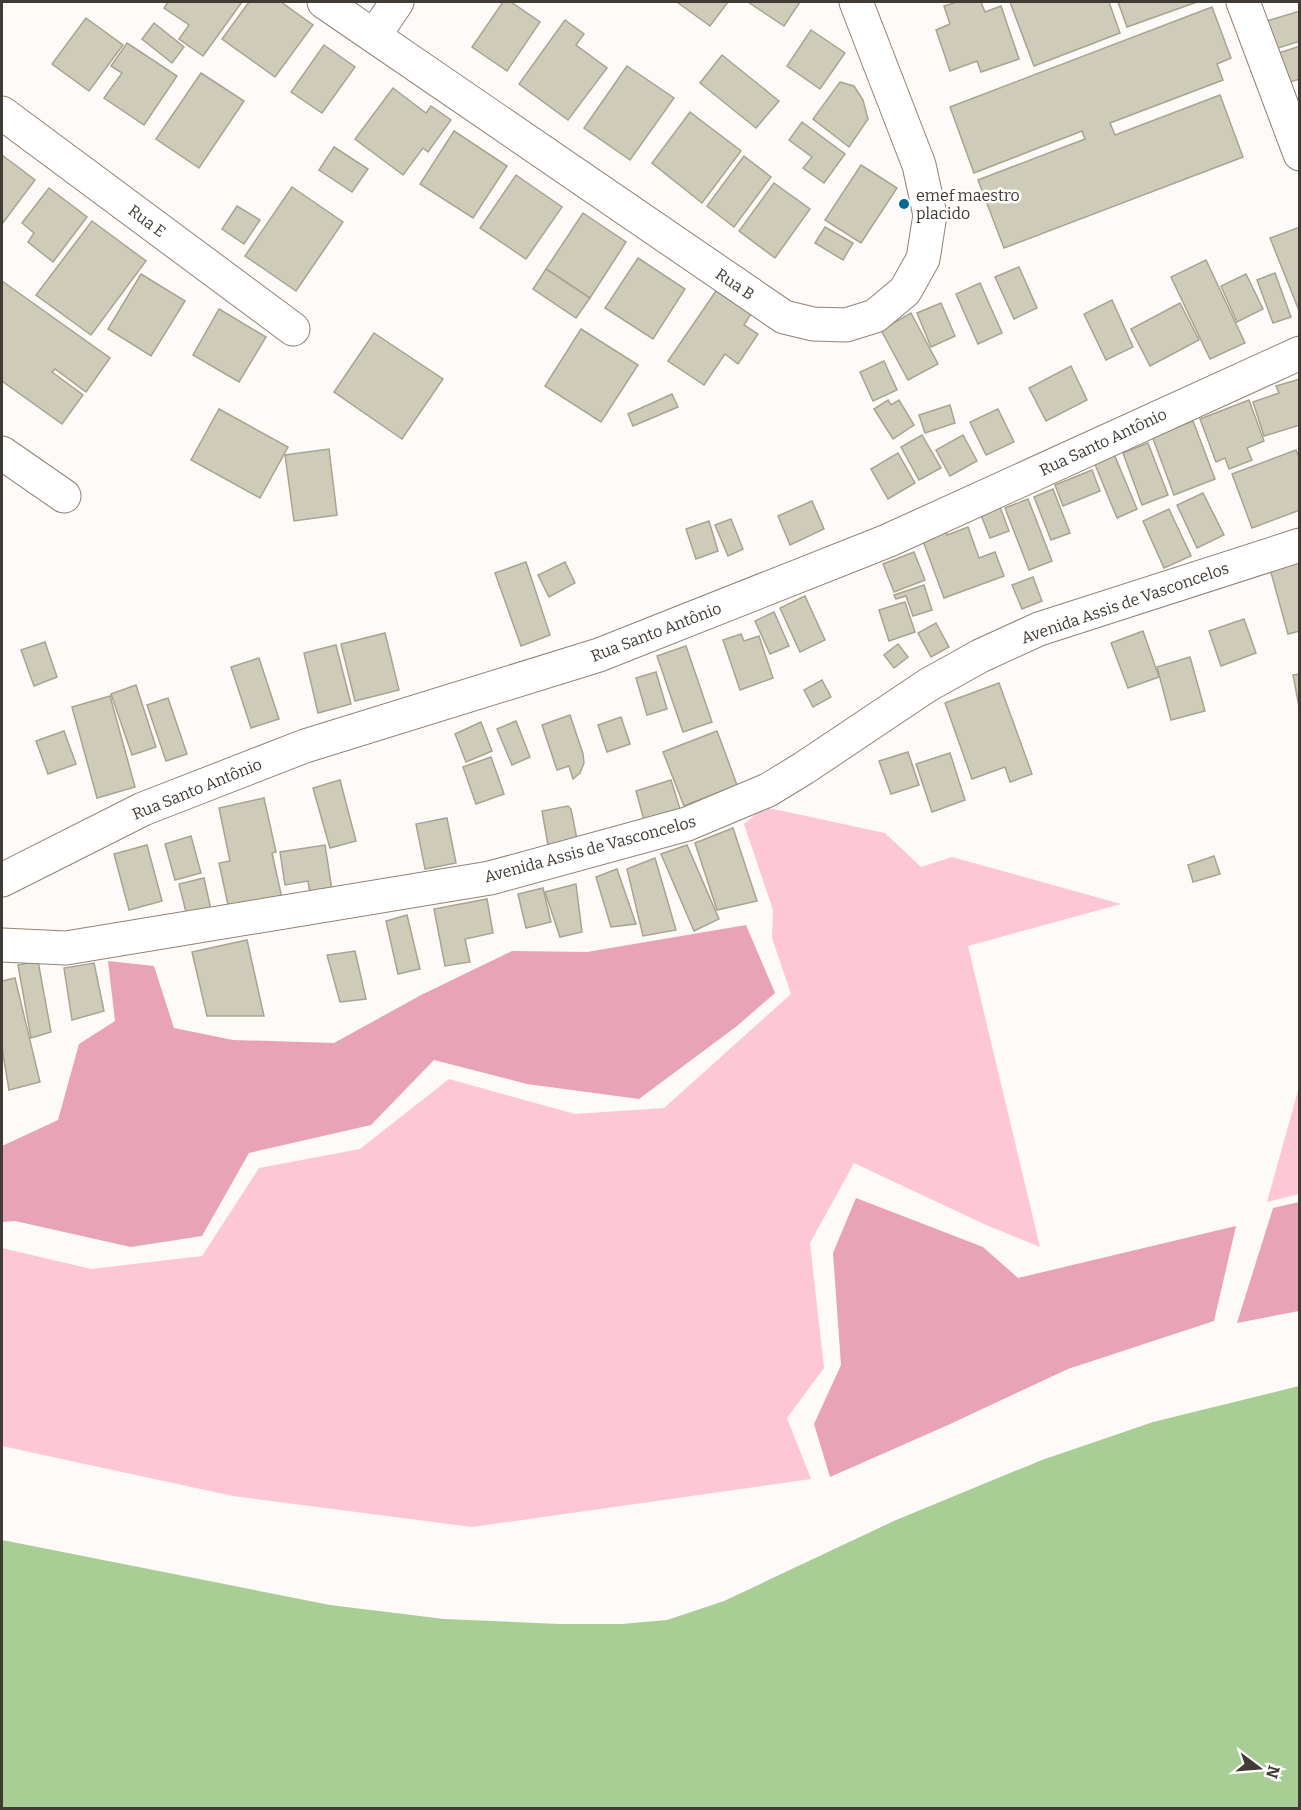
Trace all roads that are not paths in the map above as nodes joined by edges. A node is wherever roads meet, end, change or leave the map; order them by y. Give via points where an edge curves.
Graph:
1 (324, 2) edge
2 (397, 2) edge
3 (856, 2) edge
4 (1243, 2) edge
5 (374, 36) junction
6 (2, 113) edge
7 (1299, 154) edge
8 (293, 329) dead end
9 (1299, 353) edge
10 (2, 453) edge
11 (64, 496) dead end
12 (1299, 545) edge
13 (2, 880) edge
14 (2, 945) edge

1 - 5 street, Rua B
2 - 5 street
3 - 5 street, Rua B via 919,165 930,215 923,260 905,291 875,316 846,325 813,324 784,317
4 - 7 street
6 - 8 street, Rua E
9 - 13 street, Rua Santo Antônio via 887,541 599,655 305,746 143,809
10 - 11 street
12 - 14 street, Avenida Assis de Vasconcelos via 1039,628 928,685 768,790 687,824 490,878 66,948

